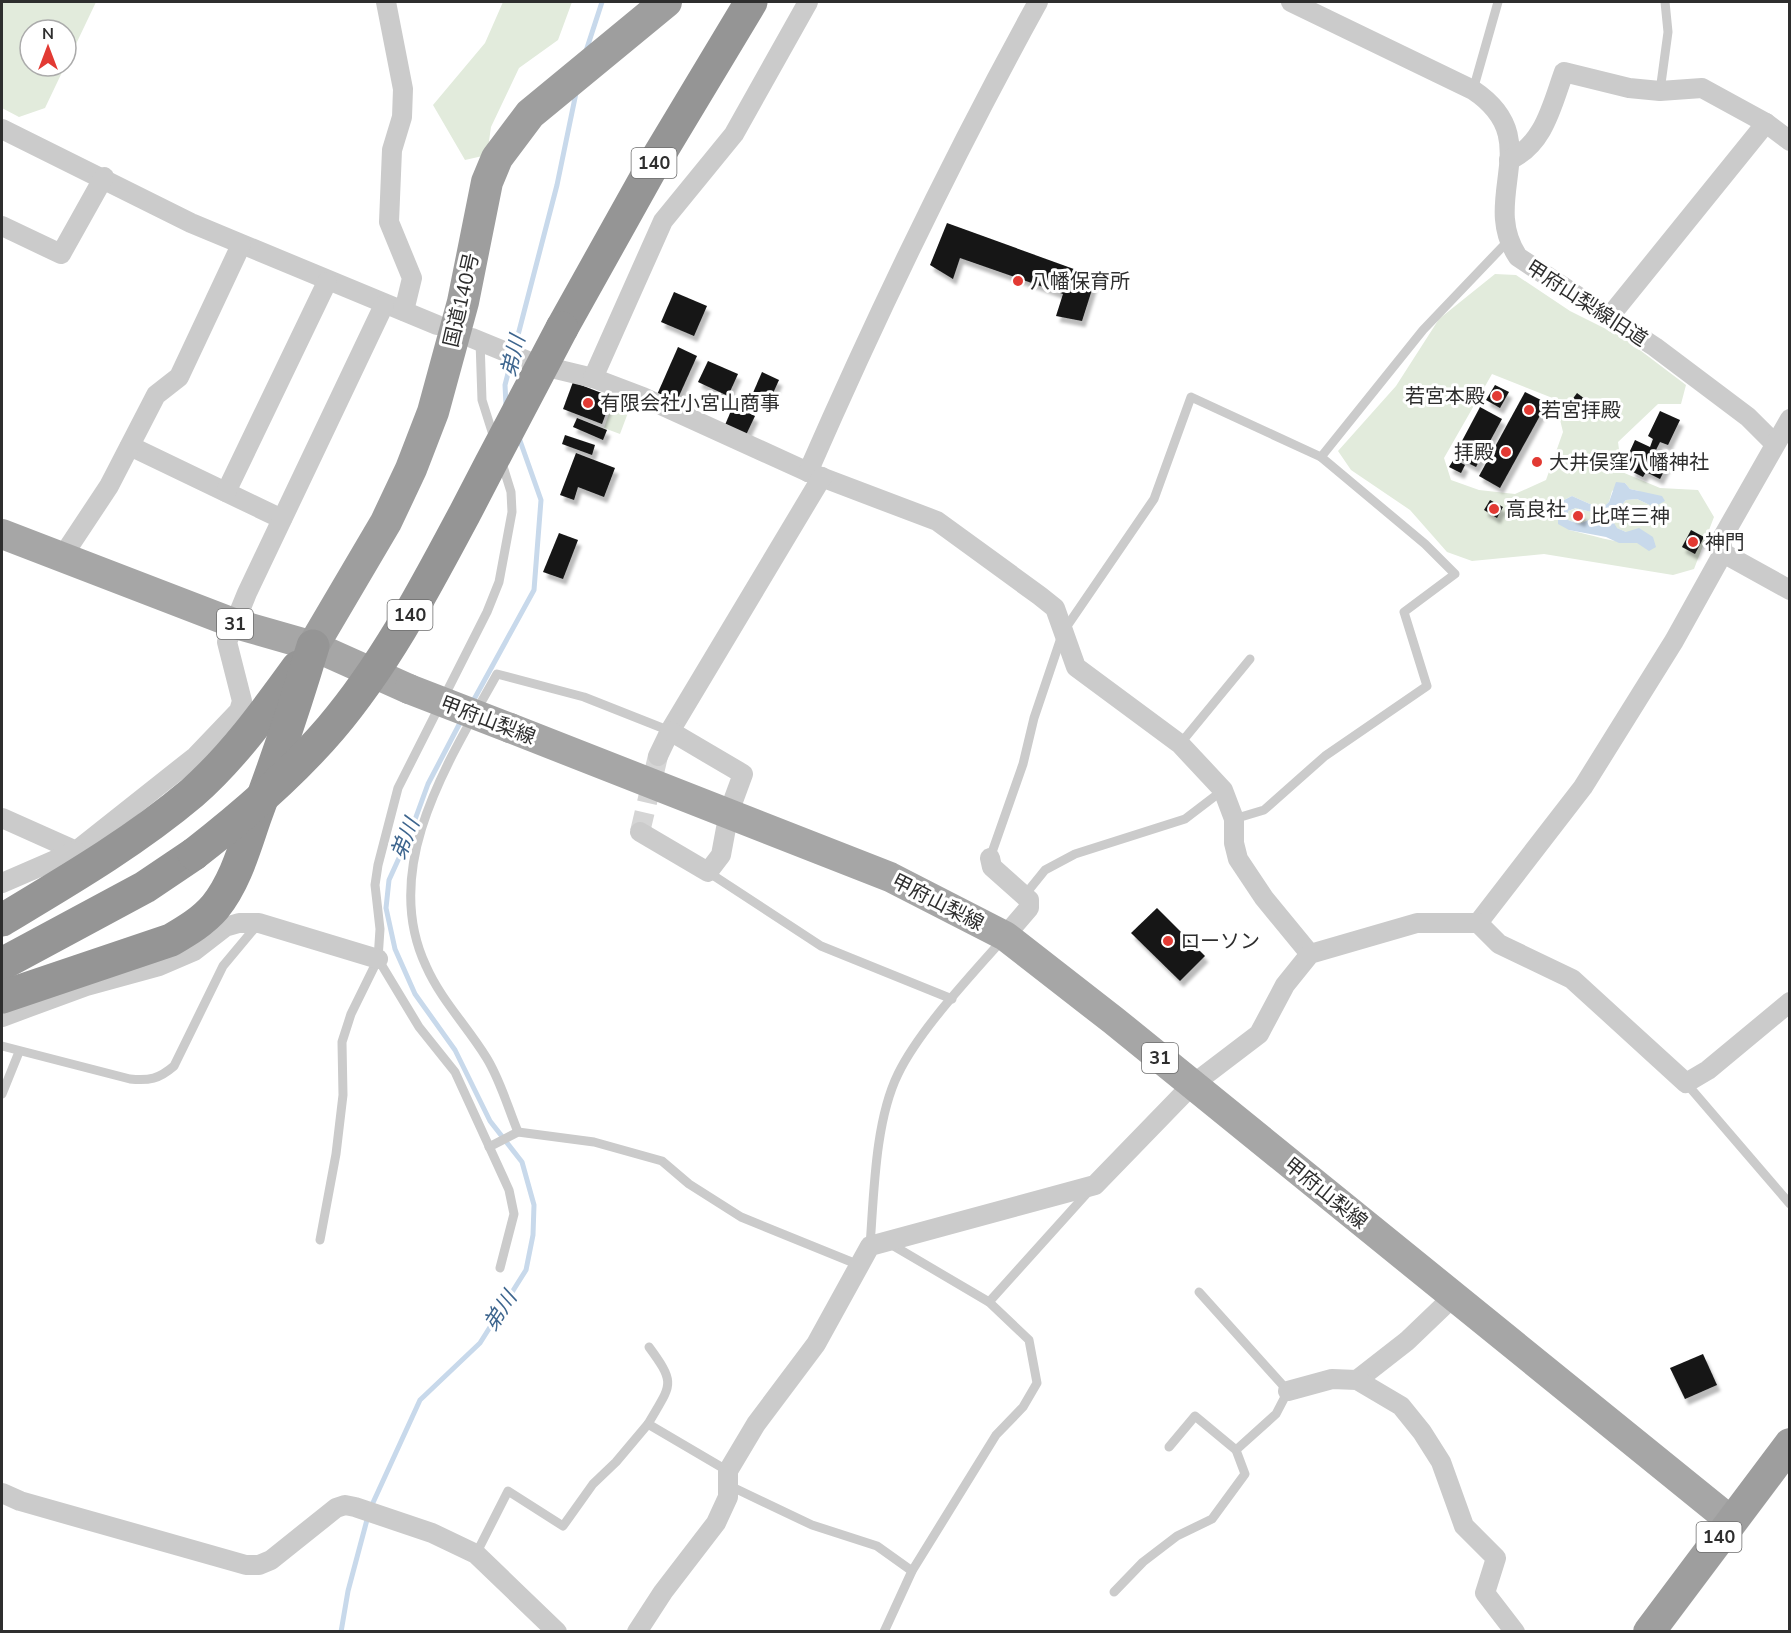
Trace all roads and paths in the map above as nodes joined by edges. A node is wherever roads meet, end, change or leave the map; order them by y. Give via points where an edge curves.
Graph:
1 (386, 2) edge
2 (666, 2) edge
3 (751, 2) edge
4 (808, 2) edge
5 (1038, 2) edge
6 (1291, 2) edge
7 (1498, 2) edge
8 (1665, 2) edge
9 (1473, 90) junction
10 (1659, 91) junction
11 (1766, 123) junction
12 (2, 129) edge
13 (1790, 141) edge
14 (1509, 160) junction
15 (104, 177) junction
16 (2, 226) edge
17 (1508, 241) junction
18 (241, 245) junction
19 (327, 282) junction
20 (384, 305) junction
21 (404, 311) junction
22 (1610, 316) junction
23 (437, 325) dead end
24 (482, 342) joint
25 (593, 378) junction
26 (1790, 419) edge
27 (1775, 444) junction
28 (130, 446) junction
29 (1321, 457) junction
30 (815, 474) junction
31 (226, 492) junction
32 (282, 519) junction
33 (2, 534) edge
34 (1723, 553) junction
35 (62, 557) junction
36 (1790, 590) edge
37 (236, 624) junction
38 (1063, 632) junction
39 (313, 646) junction
40 (1250, 659) dead end
41 (670, 731) junction
42 (1180, 744) junction
43 (658, 756) tunnel mouth
44 (1223, 790) junction
45 (729, 812) junction
46 (2, 818) edge
47 (1234, 819) junction
48 (640, 832) dead end
49 (76, 852) junction
50 (990, 858) joint
51 (708, 872) junction
52 (2, 883) edge
53 (1024, 896) junction
54 (2, 920) edge
55 (259, 923) junction
56 (1478, 923) junction
57 (1005, 936) junction
58 (1310, 954) junction
59 (378, 959) junction
60 (2, 964) edge
61 (2, 997) edge
62 (952, 999) junction
63 (1790, 1002) edge
64 (2, 1017) edge
65 (2, 1046) edge
66 (19, 1052) junction
67 (1686, 1083) junction
68 (1192, 1085) junction
69 (2, 1094) edge
70 (518, 1132) junction
71 (489, 1147) junction
72 (1095, 1185) junction
73 (1790, 1204) edge
74 (320, 1240) dead end
75 (878, 1243) junction
76 (859, 1265) junction
77 (500, 1268) dead end
78 (1199, 1292) dead end
79 (1454, 1296) junction
80 (989, 1302) junction
81 (649, 1347) dead end
82 (1357, 1380) junction
83 (1287, 1391) junction
84 (648, 1424) junction
85 (1790, 1444) edge
86 (1169, 1447) dead end
87 (1236, 1450) junction
88 (728, 1478) junction
89 (2, 1492) edge
90 (1731, 1521) junction
91 (476, 1554) junction
92 (912, 1571) junction
93 (1114, 1592) dead end
94 (557, 1632) edge
95 (637, 1632) edge
96 (884, 1632) edge
97 (1515, 1632) edge
98 (1649, 1632) edge

1 - 21 street via 403,89 402,117 392,150 389,222 412,278
2 - 39 highway, 国道140号 via 530,114 497,158 487,182 463,302 433,412 386,522
3 - 60 highway, 140, bridge via 653,165 427,585 365,685 290,773 194,854 135,892
4 - 25 street via 734,134 663,221
5 - 30 street via 869,331
6 - 9 street
7 - 9 lane
8 - 10 lane via 1668,32
9 - 14 street via 1501,114 1509,134
10 - 11 street via 1702,88
10 - 14 street via 1564,72 1541,132 1524,154
11 - 13 street
11 - 22 street
12 - 15 street
14 - 17 street via 1504,225
15 - 16 street via 61,254
15 - 18 street
17 - 22 street, 甲府山梨線旧道 via 1518,257 1531,267
17 - 29 lane via 1423,330
18 - 19 street
18 - 28 street via 178,377 156,395
19 - 20 street
19 - 31 street
20 - 21 street
20 - 32 street
21 - 23 street
22 - 27 street, 甲府山梨線旧道 via 1748,417
24 - 25 street via 535,364
24 - 59 lane via 482,400 511,492 512,512 499,582 487,612 398,788 375,885 380,929
25 - 30 street
26 - 27 street
27 - 34 street via 1721,540
28 - 31 street
28 - 35 street
29 - 38 lane via 1191,397 1154,499
29 - 47 lane via 1455,574 1404,612 1427,686 1325,756 1264,810
30 - 38 street via 937,521 1055,609
30 - 41 street
31 - 32 street
32 - 37 street
33 - 35 main road, 甲府山梨線 / 31
34 - 36 street
34 - 56 street via 1674,641 1583,787
35 - 37 main road, 甲府山梨線 / 31
37 - 39 main road, 甲府山梨線 / 31
37 - 49 street via 227,642 242,701 239,711 196,756
38 - 42 street via 1076,667
38 - 50 lane
39 - 45 main road, 甲府山梨線 / 31, bridge via 409,689
39 - 54 highway via 264,715 194,792 151,826
39 - 61 highway via 244,848 231,881 215,906 195,926 171,940
40 - 42 lane
41 - 43 street
41 - 45 street via 743,774
41 - 70 lane via 584,697 497,674 436,789 411,872 409,897 414,933 437,986 487,1058
42 - 44 street
44 - 47 street
44 - 53 lane via 1185,819 1076,854 1045,870
45 - 51 street via 721,855
45 - 57 main road, 甲府山梨線 / 31 via 890,877
46 - 49 street
47 - 58 street via 1238,859
48 - 51 street
49 - 52 street
50 - 53 street via 992,867
51 - 62 lane via 821,946
53 - 57 street via 1029,900 1029,908
55 - 59 street
55 - 64 street via 225,927 194,951 159,966 86,986
55 - 66 lane via 223,966 174,1066 163,1075 151,1081 130,1079
56 - 58 street via 1417,923
56 - 67 street via 1499,944 1572,979
57 - 62 lane
57 - 68 main road, 甲府山梨線 / 31
58 - 68 street via 1285,985 1259,1034
59 - 71 lane via 419,1027 455,1072
59 - 74 lane via 342,1042 340,1119
62 - 75 lane via 897,1075 879,1139
63 - 67 street via 1708,1070
65 - 66 lane
66 - 69 lane
67 - 73 lane
68 - 72 street
68 - 79 main road, 甲府山梨線 / 31
70 - 71 lane
70 - 76 lane via 594,1142 662,1161 689,1184 741,1217
71 - 77 lane via 514,1214
72 - 75 street
72 - 80 lane
75 - 76 street
75 - 80 lane
76 - 88 street via 816,1344 756,1424
78 - 83 lane
79 - 82 street via 1407,1341
79 - 90 main road, 甲府山梨線 / 31
80 - 92 lane via 1029,1340 1037,1383 1023,1407 996,1435
81 - 84 lane via 668,1372 669,1386
82 - 83 street via 1332,1379
82 - 97 street via 1401,1406 1441,1462 1464,1526 1496,1558 1485,1593
83 - 87 lane via 1276,1414
84 - 88 lane
84 - 91 lane via 592,1484 563,1526 508,1491
85 - 90 highway, 140
86 - 87 lane via 1195,1416
87 - 93 lane via 1245,1474 1212,1518 1177,1536 1143,1562
88 - 92 lane via 812,1525 877,1546
88 - 95 street via 728,1497 716,1523
89 - 91 street via 20,1501 246,1565 271,1560 345,1505 432,1533
90 - 98 highway, 140
91 - 94 street
92 - 96 lane

